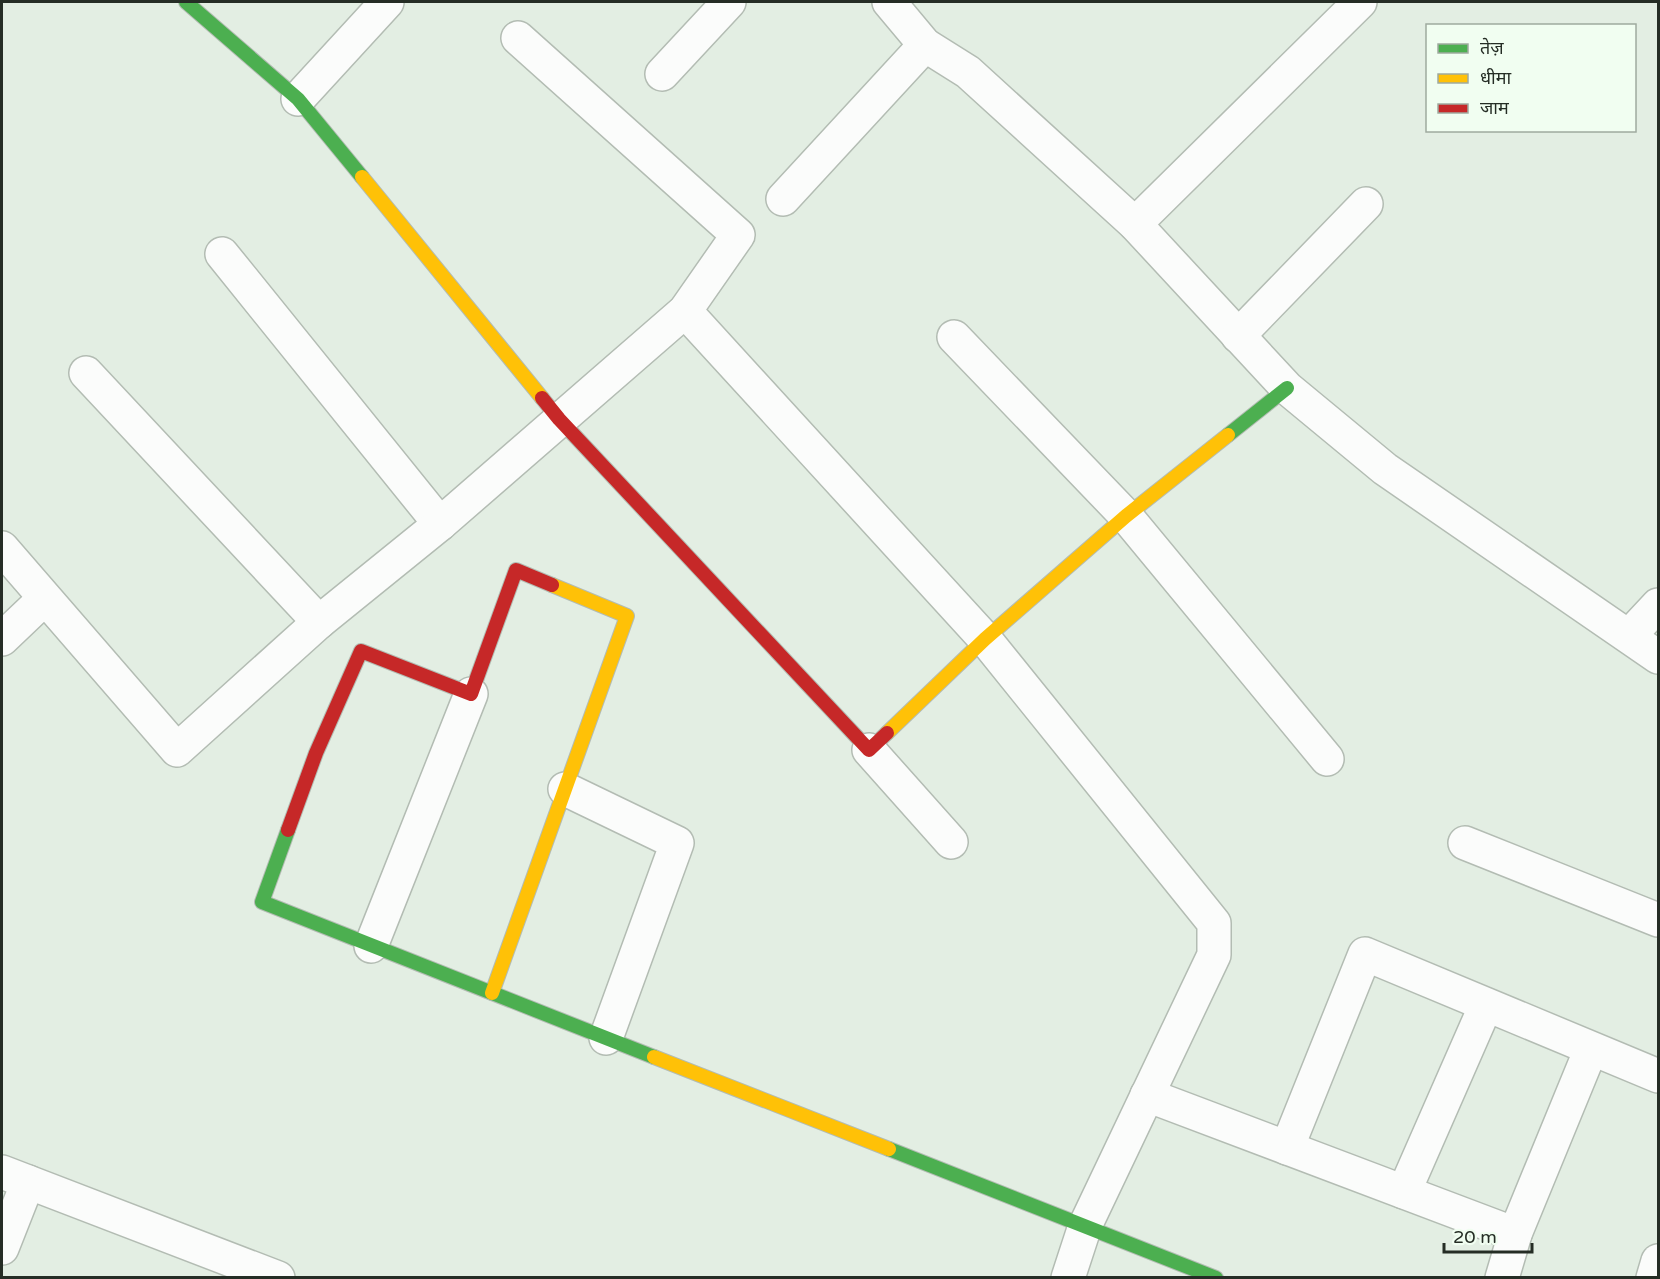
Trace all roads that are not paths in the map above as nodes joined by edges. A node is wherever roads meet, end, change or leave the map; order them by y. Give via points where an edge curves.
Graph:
1 (186, 2) edge
2 (387, 2) edge
3 (729, 2) edge
4 (889, 2) edge
5 (1360, 2) edge
6 (518, 38) dead end
7 (925, 45) junction
8 (662, 74) dead end
9 (298, 99) junction
10 (783, 199) dead end
11 (1366, 204) dead end
12 (1135, 224) junction
13 (222, 254) dead end
14 (685, 311) junction
15 (1238, 336) junction
16 (954, 337) dead end
17 (86, 373) dead end
18 (1287, 388) junction
19 (559, 419) junction
20 (1126, 516) junction
21 (440, 524) junction
22 (2, 548) edge
23 (44, 599) junction
24 (1659, 605) edge
25 (319, 622) junction
26 (1629, 636) junction
27 (2, 639) edge
28 (985, 639) junction
29 (1659, 657) edge
30 (471, 694) junction
31 (869, 750) junction
32 (1327, 759) dead end
33 (565, 789) junction
34 (951, 842) dead end
35 (1465, 843) dead end
36 (1659, 920) edge
37 (371, 946) junction
38 (492, 993) junction
39 (1486, 1005) junction
40 (606, 1038) junction
41 (1591, 1049) junction
42 (1659, 1076) edge
43 (1147, 1095) junction
44 (1287, 1148) junction
45 (15, 1177) edge
46 (1404, 1192) junction
47 (1085, 1226) junction
48 (1515, 1234) junction
49 (2, 1248) edge
50 (1659, 1261) edge
51 (278, 1278) edge
52 (1068, 1278) edge
53 (1216, 1278) edge
54 (1502, 1278) edge
55 (1653, 1278) edge

1 - 9 street
2 - 9 street
3 - 8 street
4 - 7 street
5 - 12 street
6 - 14 street via 738,235
7 - 10 street
7 - 12 street via 968,72
9 - 19 street
11 - 15 street
12 - 15 street
13 - 21 street
14 - 19 street
14 - 28 street
15 - 18 street
16 - 20 street
17 - 25 street
18 - 20 street
18 - 26 street via 1385,469
19 - 21 street
19 - 31 street
20 - 28 street
20 - 32 street
21 - 25 street
22 - 23 street
23 - 25 street via 177,750
23 - 27 street
24 - 26 street
26 - 29 street
28 - 31 street
28 - 43 street via 1214,923 1214,955
30 - 33 street via 516,570 627,616
30 - 37 street
30 - 37 street via 361,651 316,753 262,902
31 - 34 street
33 - 38 street
33 - 40 street via 677,843
35 - 36 street
37 - 38 street
38 - 40 street
39 - 41 street
39 - 44 street via 1365,954
39 - 46 street
40 - 47 street
41 - 42 street
41 - 48 street
43 - 44 street
43 - 47 street
44 - 46 street
45 - 49 street
45 - 51 street
46 - 48 street
47 - 52 street
47 - 53 street
48 - 54 street
50 - 55 street

